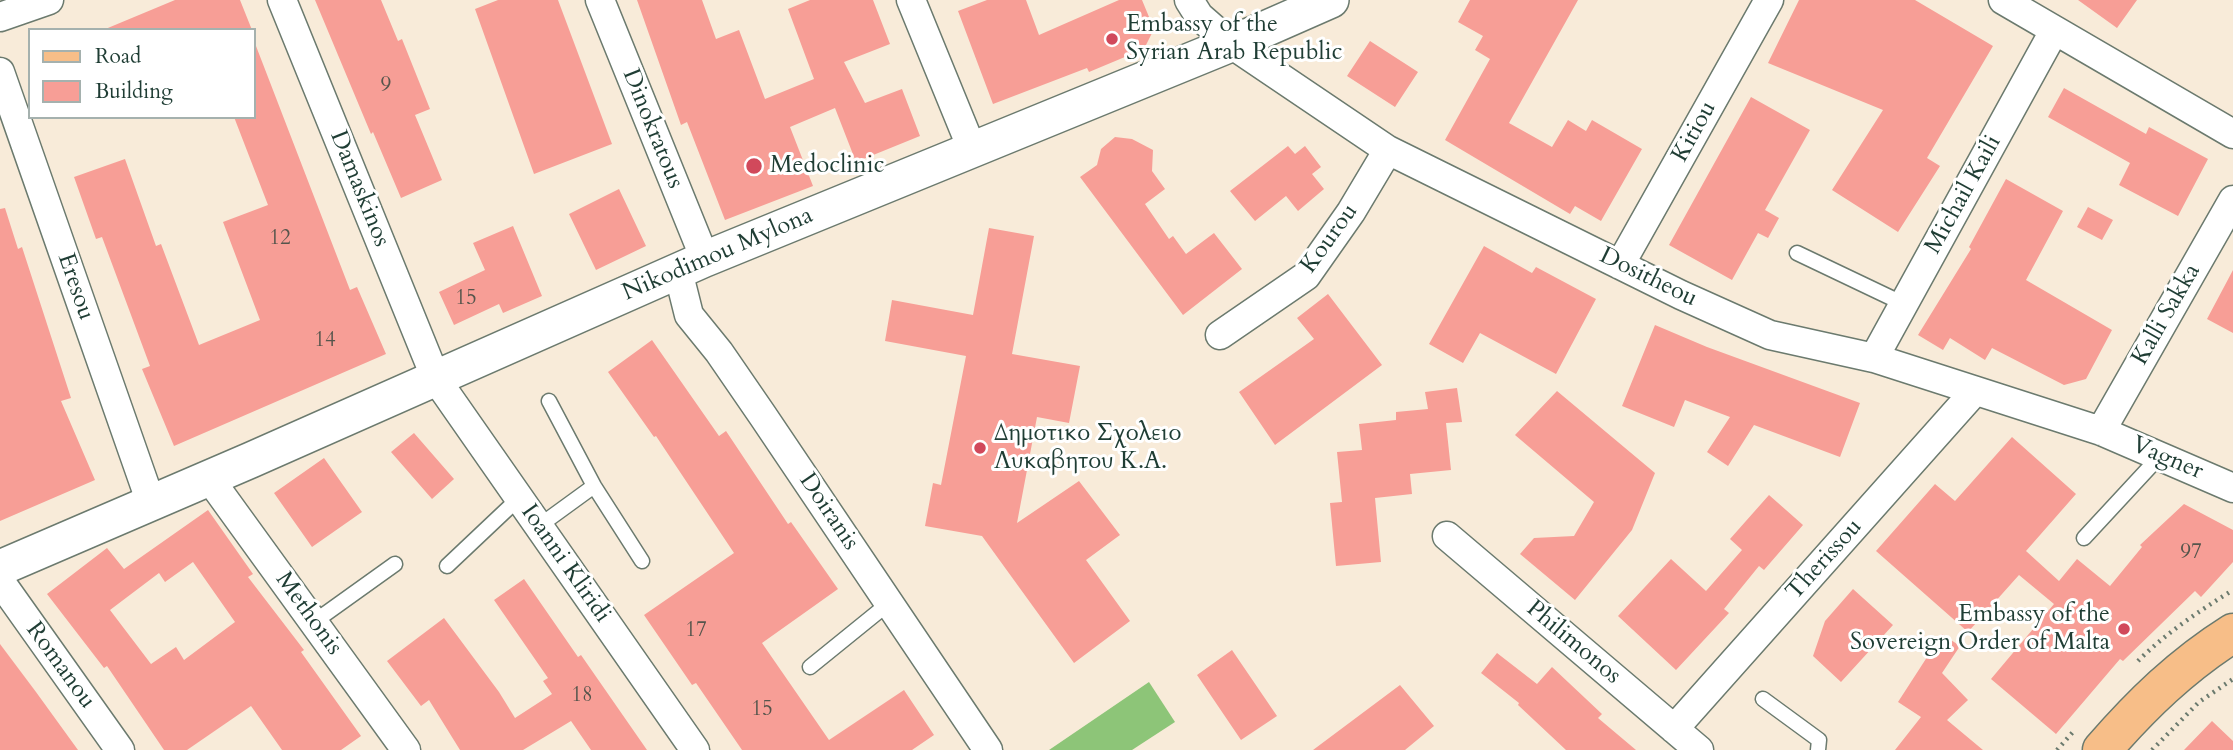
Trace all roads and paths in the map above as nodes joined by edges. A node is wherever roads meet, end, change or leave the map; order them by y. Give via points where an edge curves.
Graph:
1 (49, 0) edge
2 (282, 0) edge
3 (600, 0) edge
4 (911, 0) edge
5 (1189, 0) edge
6 (1331, 0) edge
7 (1769, 0) edge
8 (2003, 0) edge
9 (0, 17) edge
10 (2054, 31) junction
11 (1231, 44) junction
12 (0, 72) edge
13 (2233, 134) edge
14 (972, 149) junction
15 (1388, 150) junction
16 (2233, 200) edge
17 (1797, 253) dead end
18 (692, 265) junction
19 (1620, 265) junction
20 (1904, 304) junction
21 (1220, 335) dead end
22 (1874, 359) junction
23 (436, 379) junction
24 (1975, 391) junction
25 (549, 401) dead end
26 (2101, 431) junction
27 (2160, 456) junction
28 (209, 478) junction
29 (594, 486) junction
30 (2233, 488) edge
31 (519, 498) junction
32 (151, 503) junction
33 (539, 526) junction
34 (1447, 536) dead end
35 (2084, 538) dead end
36 (642, 561) dead end
37 (395, 564) dead end
38 (447, 566) dead end
39 (0, 568) edge
40 (0, 582) edge
41 (889, 603) junction
42 (314, 622) junction
43 (2233, 633) edge
44 (810, 667) dead end
45 (2233, 679) edge
46 (1763, 699) dead end
47 (1674, 729) junction
48 (983, 749) edge
49 (120, 750) edge
50 (406, 750) edge
51 (695, 750) edge
52 (1699, 750) edge
53 (1818, 750) edge
54 (2102, 750) edge
55 (2152, 750) edge

1 - 9 street
2 - 23 street, Damaskinos
3 - 18 street, Dinokratous
4 - 14 street
5 - 11 street, Dositheou via 1199,16
6 - 11 street, Nikodimou Mylona
7 - 19 street, Kitiou
8 - 10 street
10 - 13 street
10 - 20 street, Michail Kaili
11 - 14 street, Nikodimou Mylona
11 - 15 street, Dositheou
12 - 32 street, Eresou
14 - 18 street, Nikodimou Mylona
15 - 19 street, Dositheou
15 - 21 street, Kourou via 1306,276
16 - 26 street, Kalli Sakka
17 - 20 lane
18 - 23 street, Nikodimou Mylona
18 - 41 street, Doiranis via 689,315 719,352
19 - 22 street, Dositheou via 1770,335
20 - 22 street, Michail Kaili
22 - 24 street, Dositheou
23 - 28 street, Nikodimou Mylona
23 - 31 street, Ioanni Kliridi
24 - 26 street, Dositheou
24 - 47 street, Therissou
25 - 29 lane
26 - 27 street, Vagner
27 - 30 street, Vagner
27 - 35 lane
28 - 32 street, Nikodimou Mylona
28 - 42 street, Methonis
29 - 33 lane
29 - 36 lane
31 - 33 street, Ioanni Kliridi
31 - 38 lane
32 - 39 street, Nikodimou Mylona
33 - 51 street, Ioanni Kliridi
34 - 47 street, Philimonos
37 - 42 lane
40 - 49 street, Romanou
41 - 44 lane
41 - 48 street, Doiranis
42 - 50 street, Methonis
43 - 54 main road via 2184,667
45 - 55 path via 2199,702
46 - 53 lane via 1819,740
47 - 52 street, Philimonos

